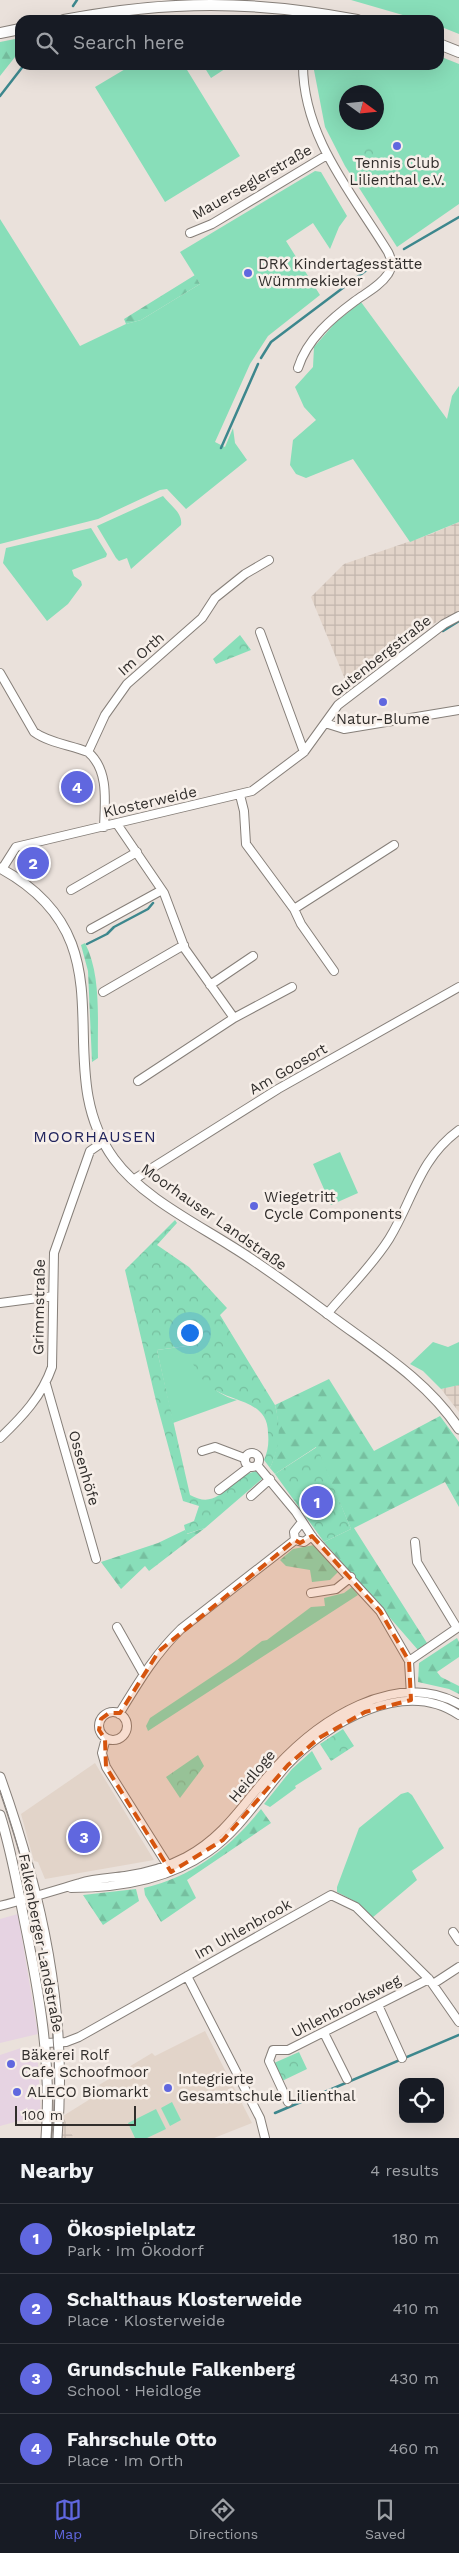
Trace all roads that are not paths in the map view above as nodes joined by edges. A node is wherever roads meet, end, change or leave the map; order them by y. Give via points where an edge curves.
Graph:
1 (91, 15) edge
2 (308, 15) edge
3 (15, 30) edge
4 (0, 33) edge
5 (444, 46) edge
6 (459, 52) edge
7 (304, 70) edge
8 (327, 155) junction
9 (190, 233) dead end
10 (298, 368) dead end
11 (269, 560) dead end
12 (459, 616) edge
13 (260, 632) dead end
14 (0, 673) edge
15 (459, 710) edge
16 (325, 723) junction
17 (88, 752) junction
18 (304, 752) junction
19 (240, 795) junction
20 (117, 824) junction
21 (104, 827) junction
22 (394, 844) dead end
23 (137, 852) junction
24 (1, 869) edge
25 (71, 890) dead end
26 (162, 890) junction
27 (294, 909) junction
28 (91, 929) dead end
29 (184, 945) junction
30 (253, 956) dead end
31 (334, 970) dead end
32 (210, 985) junction
33 (292, 987) dead end
34 (459, 987) edge
35 (103, 992) dead end
36 (234, 1018) junction
37 (138, 1081) dead end
38 (459, 1130) edge
39 (103, 1142) junction
40 (133, 1180) junction
41 (53, 1296) junction
42 (0, 1303) edge
43 (327, 1314) junction
44 (46, 1384) junction
45 (459, 1429) edge
46 (0, 1438) edge
47 (202, 1450) dead end
48 (244, 1458) junction
49 (257, 1465) junction
50 (248, 1467) junction
51 (270, 1479) junction
52 (219, 1490) dead end
53 (251, 1496) dead end
54 (302, 1522) junction
55 (312, 1536) junction
56 (295, 1540) junction
57 (415, 1542) dead end
58 (96, 1559) dead end
59 (351, 1577) junction
60 (311, 1593) dead end
61 (117, 1627) dead end
62 (458, 1629) edge
63 (409, 1662) junction
64 (143, 1673) junction
65 (411, 1696) junction
66 (459, 1704) edge
67 (119, 1714) junction
68 (459, 1715) edge
69 (106, 1738) junction
70 (0, 1777) edge
71 (3, 1795) edge
72 (0, 1815) edge
73 (170, 1869) junction
74 (38, 1896) junction
75 (20, 1900) junction
76 (0, 1906) edge
77 (453, 1932) dead end
78 (459, 1941) edge
79 (459, 1967) edge
80 (187, 1976) junction
81 (431, 1982) junction
82 (378, 2005) junction
83 (459, 2022) edge
84 (324, 2032) junction
85 (59, 2042) junction
86 (46, 2043) junction
87 (402, 2058) dead end
88 (347, 2080) dead end
89 (288, 2102) dead end
90 (46, 2138) edge
91 (57, 2138) edge
92 (265, 2138) edge

1 - 2 main road via 193,2 256,3
3 - 4 main road
5 - 6 main road
7 - 8 street via 309,115
8 - 9 street, Mauerseglerstraße via 212,224
8 - 10 street via 388,252 392,265 376,286 343,310 316,336 302,355
11 - 17 street, Im Orth via 215,598 202,618 127,684 105,715
12 - 16 street, Gutenbergstraße via 338,705
13 - 18 street
14 - 17 street via 34,732 42,738 71,744
15 - 16 street via 344,729
16 - 18 street, Klosterweide
17 - 21 street via 101,769 105,791
18 - 19 street, Klosterweide via 252,791
19 - 20 street, Klosterweide
19 - 27 street via 246,844
20 - 21 street, Klosterweide
20 - 23 street
21 - 24 street, Klosterweide via 16,847
22 - 27 street
23 - 25 street
23 - 26 street
24 - 39 street, Moorhauser Landstraße via 29,888 55,914 78,960 84,1007 87,1098
26 - 28 street
26 - 29 street
27 - 31 street via 300,924
29 - 32 street
29 - 35 street
30 - 32 street
32 - 36 street
33 - 36 street
34 - 40 street, Am Goosort via 278,1089
36 - 37 street
38 - 43 street via 434,1152 385,1245
39 - 40 street, Moorhauser Landstraße via 114,1160
39 - 41 street, Grimmstraße via 90,1151 54,1253
40 - 43 street, Moorhauser Landstraße
41 - 42 street
41 - 44 street, Grimmstraße via 52,1367
43 - 45 street, Moorhauser Landstraße via 418,1382
44 - 46 street, Grimmstraße via 24,1416
44 - 58 street, Ossenhöfe
47 - 48 street via 215,1447
48 - 49 street via 255,1453 259,1458
48 - 50 street
49 - 50 street
49 - 51 street
50 - 52 street
51 - 53 street
51 - 54 street
54 - 55 street
54 - 56 street via 294,1532
55 - 56 street via 304,1542
55 - 59 street
56 - 64 street via 181,1629
57 - 62 street via 417,1562
59 - 60 street via 336,1589
59 - 63 street via 380,1611
61 - 64 street
62 - 63 street
63 - 65 street
64 - 67 street
65 - 66 street, Heidloge via 432,1694
65 - 68 street, Heidloge
65 - 73 street, Heidloge via 365,1712 319,1738 288,1765 223,1840 200,1857
67 - 69 street via 125,1720 125,1732 115,1740
67 - 69 street via 109,1712 100,1719 99,1730
69 - 73 street via 102,1753 106,1767
70 - 71 street, Falkenberger Landstraße
71 - 74 street, Falkenberger Landstraße
72 - 75 street, Falkenberger Landstraße
73 - 74 street, Heidloge via 80,1882
74 - 75 street, Heidloge
74 - 85 street, Falkenberger Landstraße via 51,1966
75 - 76 street, Heidloge
75 - 86 street, Falkenberger Landstraße
77 - 78 street
79 - 81 street
80 - 81 street, Im Uhlenbrook via 331,1895 356,1907
80 - 85 street, Im Uhlenbrook via 76,2039
80 - 92 street via 260,2118
81 - 82 street, Uhlenbrooksweg
81 - 83 street, Im Uhlenbrook
82 - 84 street, Uhlenbrooksweg
82 - 87 street
84 - 88 street
84 - 89 street, Uhlenbrooksweg via 288,2050 273,2050 269,2061
85 - 86 street, Im Uhlenbrook
85 - 91 street, Falkenberger Landstraße
86 - 90 street, Falkenberger Landstraße

